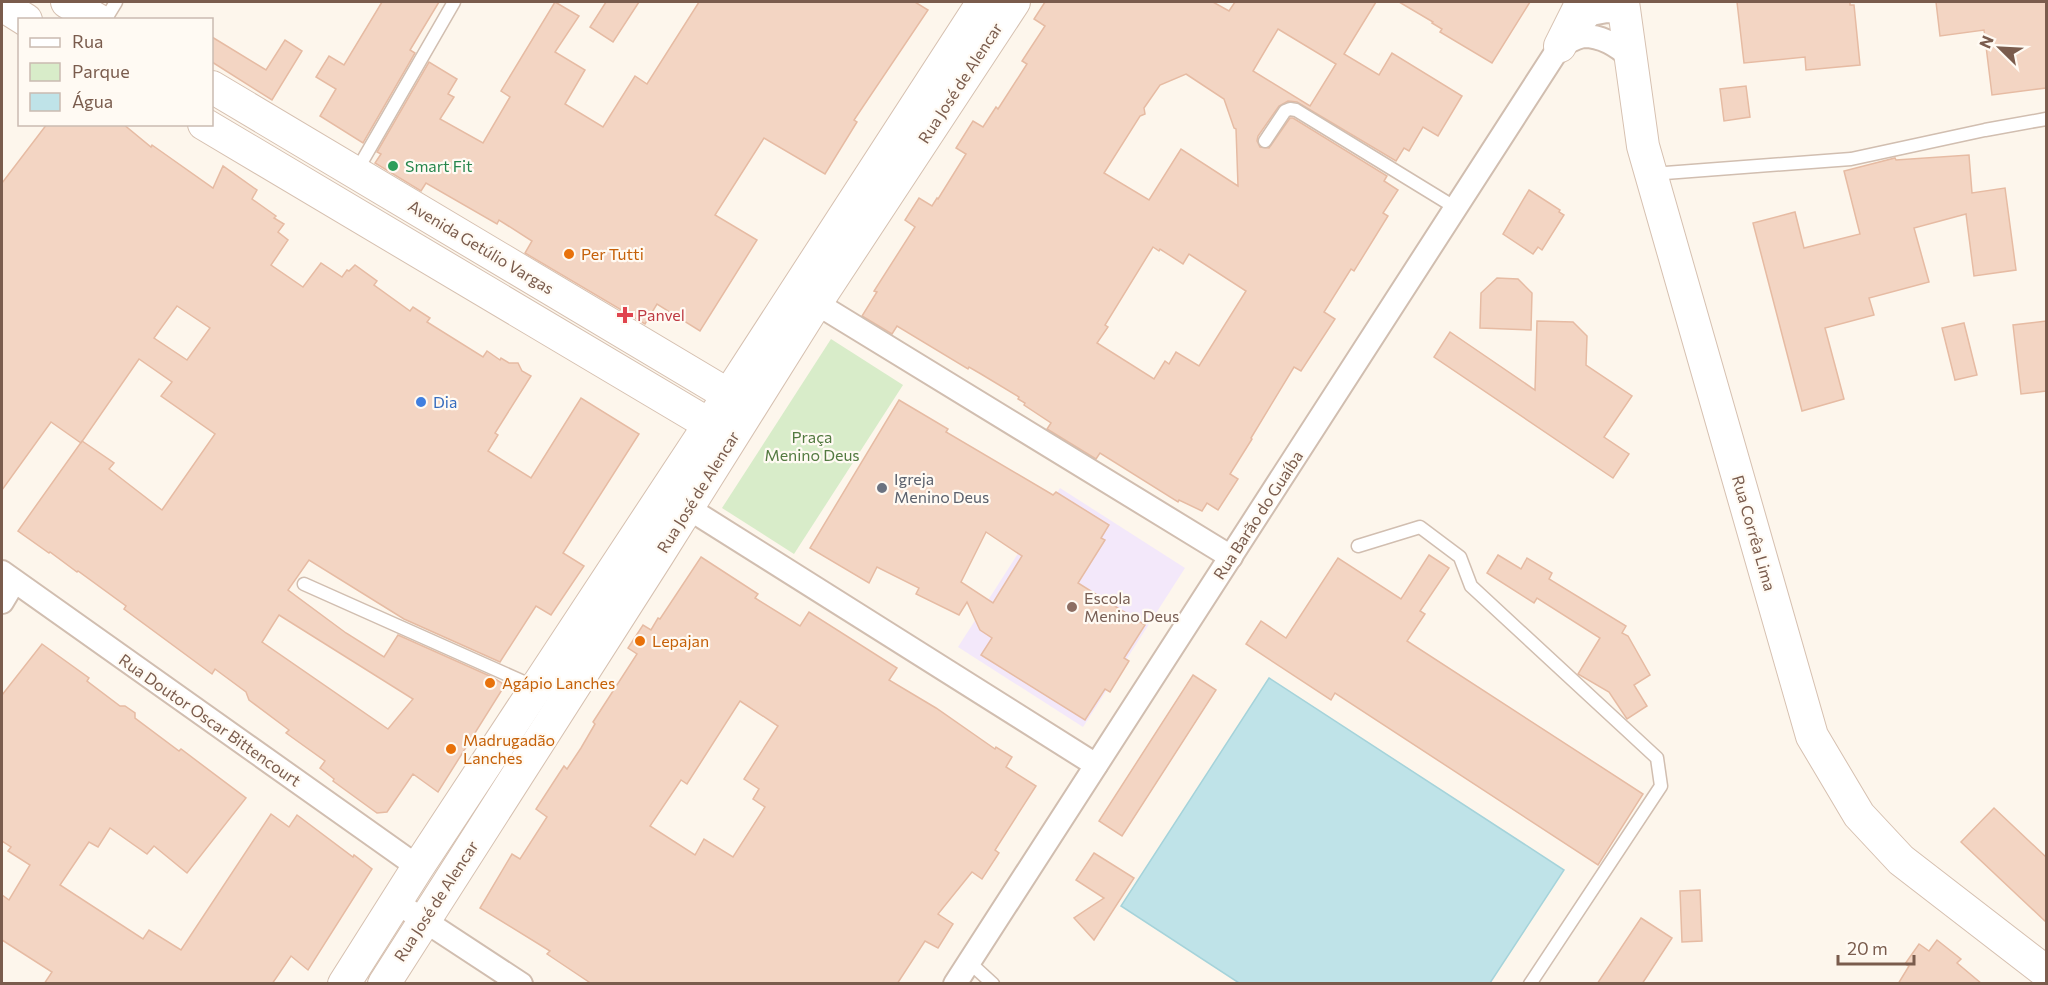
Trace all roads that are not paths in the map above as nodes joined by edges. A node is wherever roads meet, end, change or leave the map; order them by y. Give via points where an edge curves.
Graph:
1 (67, 2) edge
2 (116, 2) edge
3 (454, 2) edge
4 (984, 2) edge
5 (1014, 2) edge
6 (1582, 2) edge
7 (2, 5) edge
8 (1624, 7) edge
9 (23, 18) edge
10 (95, 18) edge
11 (106, 18) edge
12 (1560, 46) junction
13 (1631, 58) junction
14 (975, 61) junction
15 (213, 88) edge
16 (2046, 118) edge
17 (207, 126) edge
18 (1264, 141) dead end
19 (356, 173) junction
20 (1651, 174) junction
21 (1456, 208) junction
22 (828, 238) junction
23 (816, 303) junction
24 (740, 401) junction
25 (721, 431) junction
26 (688, 508) junction
27 (1358, 546) dead end
28 (1230, 557) junction
29 (8, 577) edge
30 (304, 584) dead end
31 (2, 602) edge
32 (536, 687) junction
33 (1096, 765) junction
34 (418, 867) junction
35 (396, 902) junction
36 (424, 921) junction
37 (969, 962) junction
38 (2046, 972) edge
39 (344, 984) edge
40 (384, 984) edge
41 (521, 984) edge
42 (955, 984) edge
43 (993, 984) edge
44 (1530, 984) edge

1 - 10 main road
2 - 11 lane
3 - 19 lane
4 - 14 main road
4 - 22 main road, Rua José de Alencar
5 - 14 main road, Rua José de Alencar
6 - 12 main road
7 - 9 main road
8 - 12 street, Rua Barão do Guaíba via 1590,14
8 - 13 main road, Rua Corrêa Lima
12 - 13 street via 1582,36 1600,39
12 - 21 street, Rua Barão do Guaíba
13 - 20 main road, Rua Corrêa Lima via 1643,146
14 - 23 main road, Rua José de Alencar
15 - 19 main road, Avenida Getúlio Vargas
16 - 20 lane via 1851,159
17 - 25 main road
18 - 21 lane via 1285,111 1296,110
19 - 24 main road, Avenida Getúlio Vargas
20 - 38 main road, Rua Corrêa Lima via 1812,736 1859,815 1901,860
21 - 28 street, Rua Barão do Guaíba
22 - 23 street via 818,272
22 - 24 main road, Rua José de Alencar
23 - 24 main road, Rua José de Alencar
23 - 28 street
24 - 25 main road, Rua José de Alencar
25 - 26 main road, Rua José de Alencar
25 - 32 main road, Rua José de Alencar
26 - 33 street
26 - 36 main road, Rua José de Alencar
27 - 44 lane via 1420,527 1460,557 1471,586 1657,758 1661,786
28 - 33 street, Rua Barão do Guaíba
29 - 31 street
29 - 34 street, Rua Doutor Oscar Bittencourt
30 - 32 lane
32 - 34 main road, Rua José de Alencar
33 - 37 street, Rua Barão do Guaíba
34 - 35 main road, Rua José de Alencar
35 - 36 street
35 - 39 main road, Rua José de Alencar
36 - 40 main road, Rua José de Alencar
36 - 41 street
37 - 42 street, Rua Barão do Guaíba
37 - 43 lane

